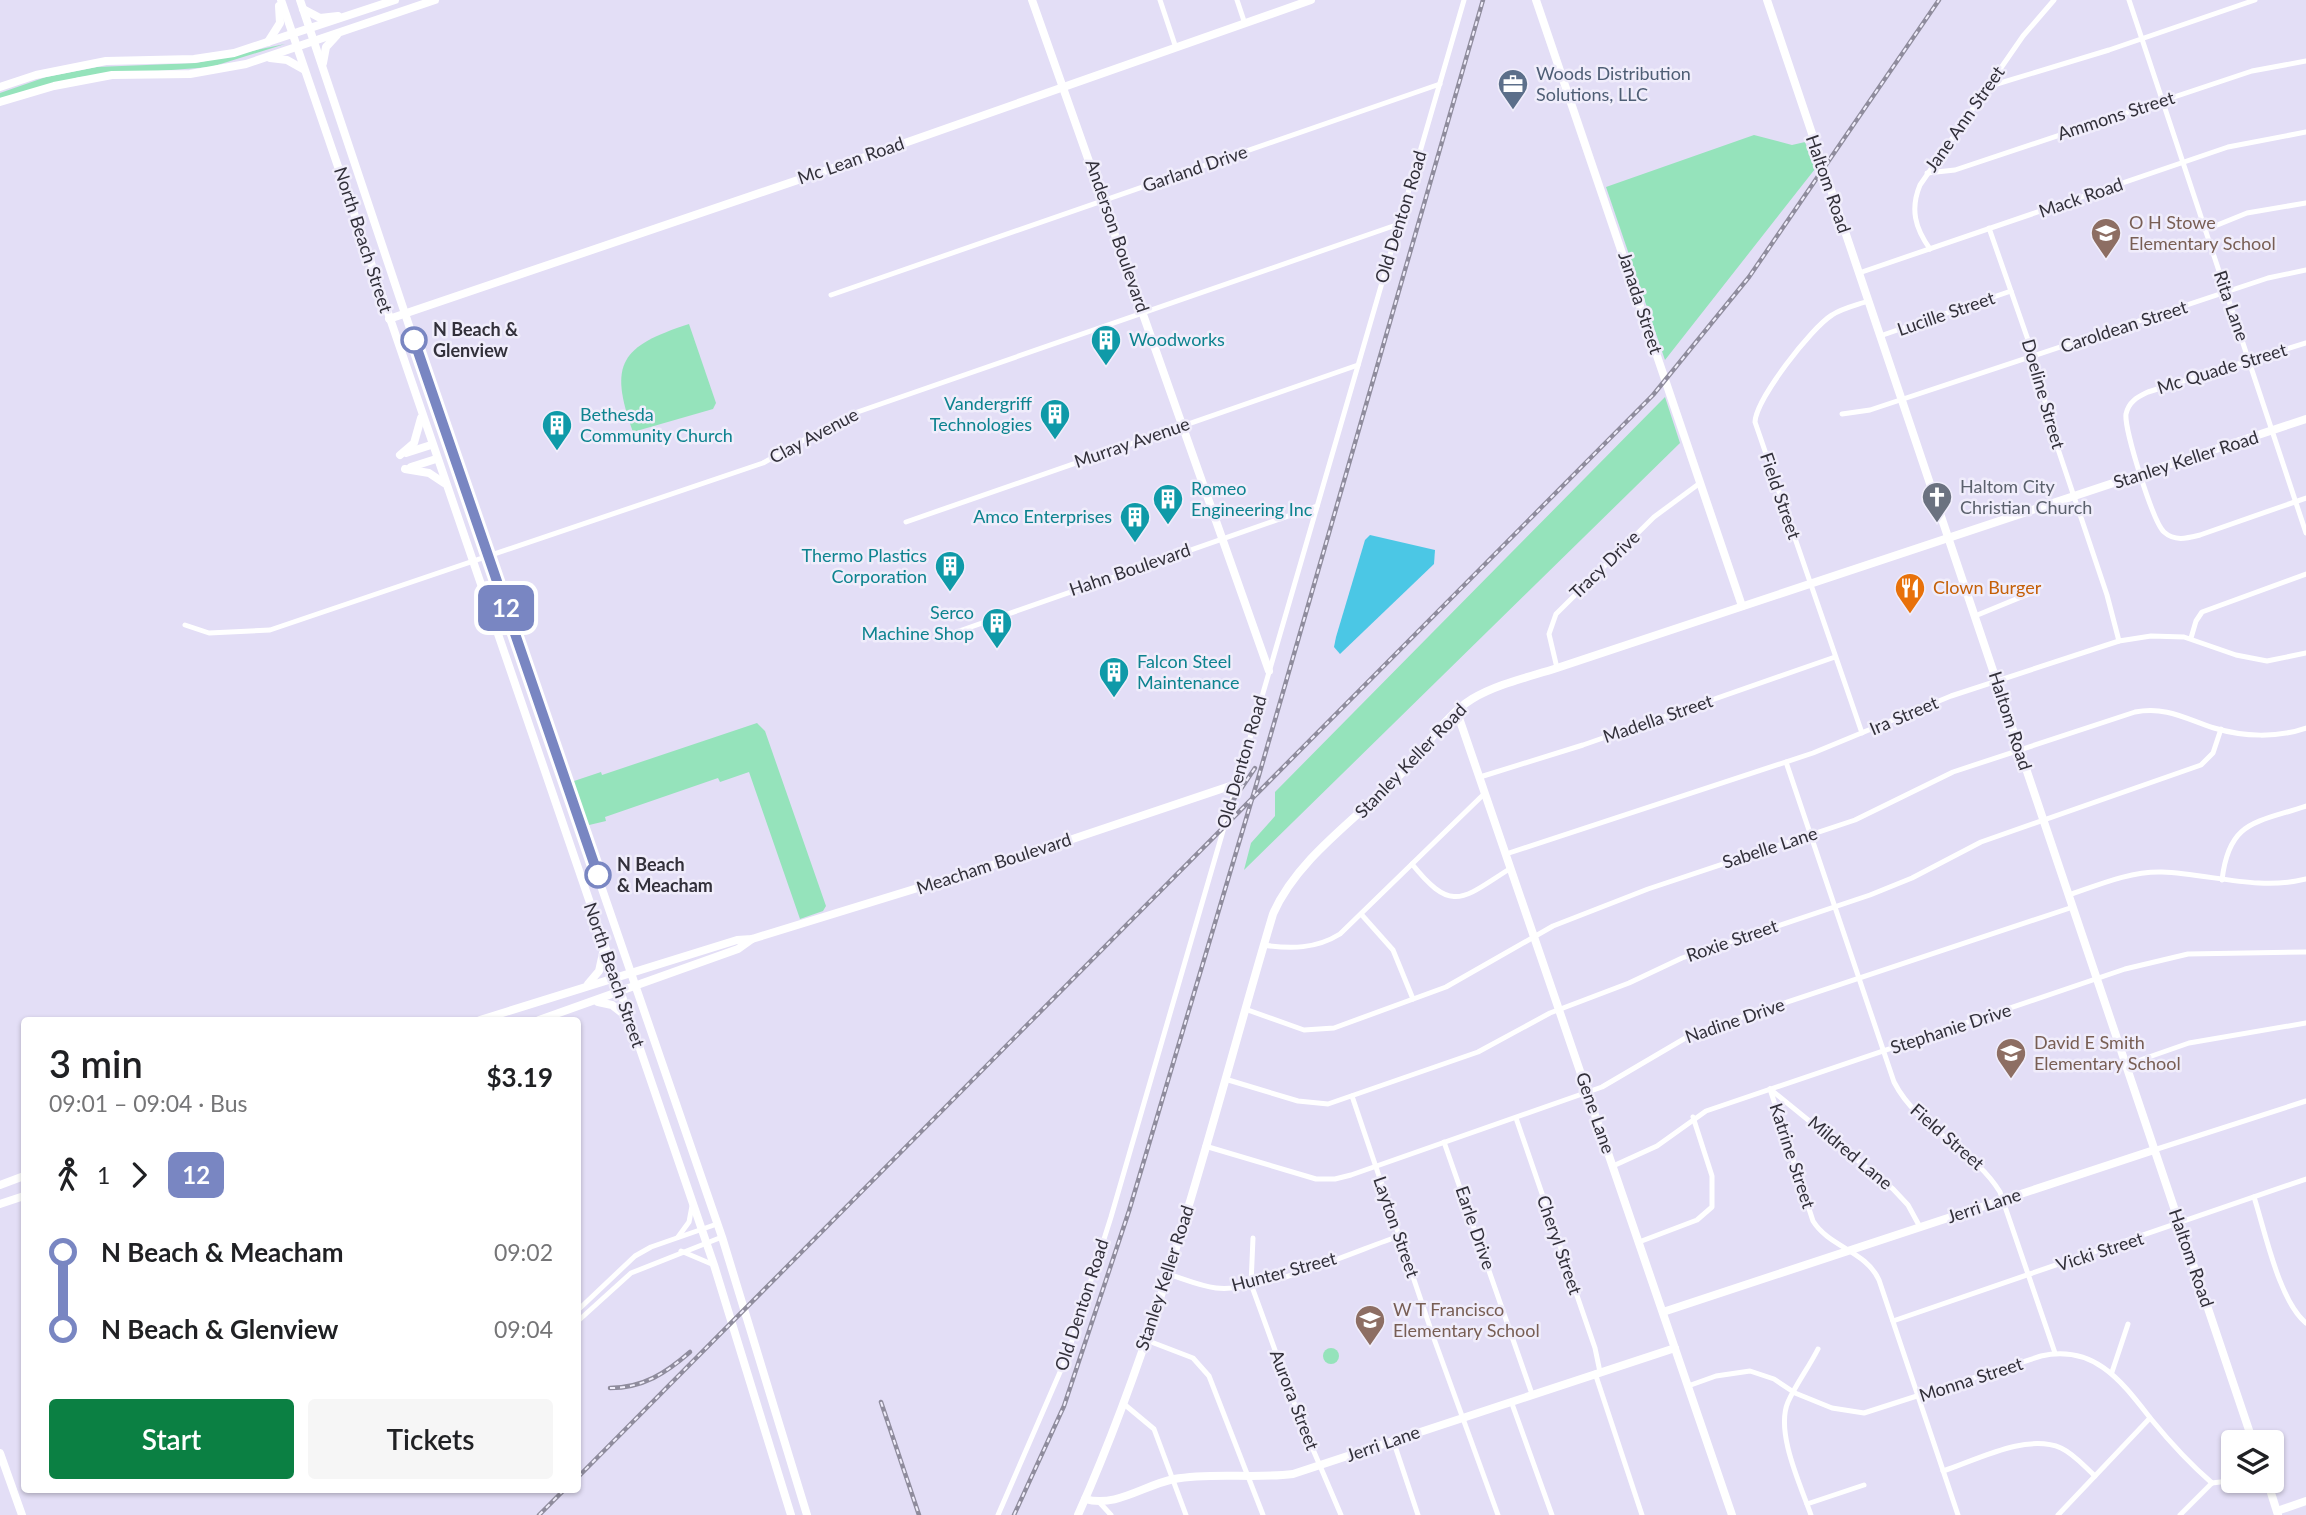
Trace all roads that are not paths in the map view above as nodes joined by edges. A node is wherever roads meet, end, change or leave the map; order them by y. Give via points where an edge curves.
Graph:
1 (280, 0) edge
2 (395, 0) edge
3 (435, 0) edge
4 (1032, 0) edge
5 (1160, 0) edge
6 (1237, 0) edge
7 (1311, 0) edge
8 (1464, 0) edge
9 (1536, 0) edge
10 (1767, 0) edge
11 (2054, 0) edge
12 (2129, 0) edge
13 (2255, 0) edge
14 (301, 4) edge
15 (344, 17) junction
16 (1245, 24) junction
17 (309, 29) junction
18 (340, 33) junction
19 (293, 34) junction
20 (2141, 39) junction
21 (268, 42) junction
22 (314, 42) junction
23 (297, 47) junction
24 (1176, 48) junction
25 (264, 58) junction
26 (2306, 61) edge
27 (323, 69) junction
28 (307, 73) junction
29 (1440, 84) junction
30 (1064, 85) junction
31 (0, 87) edge
32 (1987, 87) junction
33 (2162, 101) junction
34 (0, 102) edge
35 (2306, 132) edge
36 (2183, 163) junction
37 (1927, 173) junction
38 (1104, 200) junction
39 (2306, 203) edge
40 (1399, 224) junction
41 (1989, 228) junction
42 (2205, 230) junction
43 (1930, 248) junction
44 (2306, 270) edge
45 (1858, 273) junction
46 (2011, 291) junction
47 (2226, 292) junction
48 (831, 295) dead end
49 (1868, 301) junction
50 (1143, 312) junction
51 (405, 313) junction
52 (389, 319) junction
53 (1880, 336) junction
54 (2306, 343) edge
55 (2034, 357) junction
56 (2249, 360) junction
57 (1358, 365) junction
58 (1902, 399) junction
59 (1842, 414) dead end
60 (421, 415) junction
61 (2306, 419) edge
62 (1182, 426) junction
63 (2274, 430) junction
64 (431, 445) junction
65 (436, 459) junction
66 (2141, 474) junction
67 (1700, 483) junction
68 (445, 484) junction
69 (2074, 497) junction
70 (2306, 498) edge
71 (2296, 502) junction
72 (1317, 506) junction
73 (906, 522) dead end
74 (2306, 533) edge
75 (1222, 538) junction
76 (1950, 538) junction
77 (488, 557) junction
78 (472, 562) junction
79 (2306, 574) edge
80 (1810, 583) junction
81 (2036, 591) dead end
82 (1742, 606) junction
83 (1975, 615) junction
84 (185, 625) dead end
85 (945, 636) dead end
86 (2191, 638) junction
87 (2119, 641) junction
88 (2306, 653) edge
89 (1835, 657) junction
90 (1557, 668) junction
91 (1269, 671) junction
92 (1997, 681) junction
93 (1457, 712) junction
94 (2306, 728) edge
95 (2221, 729) junction
96 (1862, 733) junction
97 (2020, 750) junction
98 (1786, 762) junction
99 (1480, 777) junction
100 (1236, 784) junction
101 (1485, 793) junction
102 (2306, 806) edge
103 (2043, 818) junction
104 (583, 834) junction
105 (1811, 835) junction
106 (568, 840) junction
107 (1506, 854) junction
108 (1412, 864) junction
109 (1511, 868) junction
110 (2306, 879) edge
111 (2222, 880) junction
112 (2069, 895) junction
113 (1835, 906) junction
114 (2073, 907) junction
115 (1361, 914) junction
116 (1534, 936) junction
117 (752, 939) junction
118 (602, 943) junction
119 (1263, 945) junction
120 (2306, 953) edge
121 (632, 971) junction
122 (614, 977) junction
123 (1859, 978) junction
124 (2098, 979) junction
125 (586, 986) junction
126 (637, 986) junction
127 (619, 993) junction
128 (1413, 999) junction
129 (592, 1002) junction
130 (1245, 1009) junction
131 (1560, 1010) junction
132 (489, 1017) edge
133 (548, 1017) edge
134 (628, 1018) junction
135 (2306, 1023) edge
136 (1883, 1051) junction
137 (2126, 1065) junction
138 (1225, 1079) junction
139 (1770, 1089) junction
140 (1588, 1092) junction
141 (1352, 1097) junction
142 (2306, 1101) edge
143 (677, 1105) junction
144 (660, 1112) junction
145 (1516, 1118) junction
146 (1693, 1118) junction
147 (1444, 1142) junction
148 (1205, 1146) junction
149 (692, 1148) junction
150 (2154, 1150) junction
151 (675, 1154) junction
152 (1376, 1166) junction
153 (1613, 1166) junction
154 (21, 1177) edge
155 (2306, 1179) edge
156 (0, 1185) edge
157 (21, 1197) edge
158 (2254, 1197) junction
159 (2002, 1200) junction
160 (692, 1203) junction
161 (0, 1204) edge
162 (718, 1224) junction
163 (2179, 1224) junction
164 (1920, 1227) junction
165 (701, 1229) junction
166 (1399, 1236) junction
167 (678, 1237) junction
168 (722, 1237) junction
169 (1253, 1238) dead end
170 (706, 1242) junction
171 (1639, 1242) junction
172 (1850, 1250) junction
173 (681, 1251) junction
174 (714, 1265) junction
175 (1168, 1274) junction
176 (2028, 1276) junction
177 (1251, 1284) junction
178 (581, 1307) edge
179 (1663, 1312) junction
180 (581, 1318) edge
181 (1893, 1321) junction
182 (2306, 1323) edge
183 (2128, 1324) dead end
184 (1146, 1340) junction
185 (1675, 1348) junction
186 (1818, 1349) dead end
187 (2055, 1353) junction
188 (2112, 1372) junction
189 (1597, 1373) junction
190 (1688, 1386) junction
191 (1795, 1392) junction
192 (1532, 1394) junction
193 (1919, 1397) junction
194 (1511, 1401) junction
195 (1124, 1404) junction
196 (1463, 1417) junction
197 (2150, 1418) junction
198 (2249, 1430) edge
199 (1393, 1440) junction
200 (0, 1453) edge
201 (788, 1459) junction
202 (773, 1464) junction
203 (1320, 1465) junction
204 (1944, 1471) junction
205 (1248, 1476) junction
206 (2095, 1476) junction
207 (1173, 1479) junction
208 (2221, 1482) edge
209 (2212, 1483) junction
210 (1864, 1485) dead end
211 (2271, 1493) edge
212 (1085, 1499) junction
213 (2306, 1501) edge
214 (1100, 1503) junction
215 (1807, 1504) junction
216 (2278, 1513) edge
217 (22, 1515) edge
218 (791, 1515) edge
219 (807, 1515) edge
220 (998, 1515) edge
221 (1078, 1515) edge
222 (1111, 1515) edge
223 (1186, 1515) edge
224 (1263, 1515) edge
225 (1341, 1515) edge
226 (1418, 1515) edge
227 (1498, 1515) edge
228 (1552, 1515) edge
229 (1642, 1515) edge
230 (1732, 1515) edge
231 (1811, 1515) edge
232 (1958, 1515) edge
233 (2058, 1515) edge
234 (2180, 1515) edge

1 - 19 main road, North Beach Street
1 - 21 main road via 280,23
2 - 15 main road
3 - 18 main road
4 - 30 main road, Anderson Boulevard
5 - 24 street
6 - 16 street
7 - 16 main road, Mc Lean Road
8 - 29 street, Old Denton Road
9 - 67 main road, Janada Street
10 - 45 main road, Haltom Road
11 - 32 street, Jane Ann Street
12 - 20 street, Rita Lane
13 - 20 street
14 - 15 main road via 320,18
14 - 17 main road, North Beach Street
15 - 17 main road
16 - 24 main road, Mc Lean Road
17 - 19 main road
17 - 22 main road, North Beach Street
18 - 22 main road
18 - 27 main road via 323,52
19 - 21 main road
19 - 23 main road, North Beach Street
20 - 32 street
20 - 33 street, Rita Lane
21 - 31 main road via 216,57 79,65
22 - 23 main road
22 - 27 main road, North Beach Street
23 - 25 main road
23 - 28 main road, North Beach Street
24 - 30 main road, Mc Lean Road
25 - 28 main road via 287,60
25 - 34 main road via 190,74 102,77
26 - 33 street, Ammons Street via 2252,71
27 - 51 main road, North Beach Street
28 - 52 main road, North Beach Street
29 - 38 street, Garland Drive
29 - 40 street, Old Denton Road
30 - 38 main road, Anderson Boulevard
30 - 51 main road, Mc Lean Road
32 - 37 street, Jane Ann Street
33 - 36 street, Rita Lane
33 - 37 street, Ammons Street via 1955,170
35 - 36 street, Mack Road via 2228,147
36 - 41 street, Mack Road
36 - 42 street, Rita Lane
37 - 43 street, Jane Ann Street via 1914,210
38 - 48 street, Garland Drive
38 - 50 main road, Anderson Boulevard
39 - 42 street via 2259,210
40 - 50 street, Clay Avenue
40 - 57 street, Old Denton Road
41 - 43 street, Mack Road
41 - 46 street, Doeline Street
42 - 47 street, Rita Lane
43 - 45 street, Mack Road
44 - 47 street, Caroldean Street
45 - 49 main road, Haltom Road
46 - 53 street, Lucille Street
46 - 55 street, Doeline Street
47 - 55 street, Caroldean Street
47 - 56 street, Rita Lane
49 - 53 main road, Haltom Road
49 - 80 street, Field Street via 1831,315 1820,325 1756,413 1756,428
50 - 62 main road, Anderson Boulevard
50 - 77 street, Clay Avenue via 846,416 763,463
51 - 52 main road, Mc Lean Road
51 - 77 main road, North Beach Street
52 - 60 main road, North Beach Street
53 - 58 main road, Haltom Road
54 - 56 street, Mc Quade Street
55 - 58 street, Caroldean Street
55 - 69 street, Doeline Street
56 - 63 street, Rita Lane
56 - 66 street, Mc Quade Street via 2133,400 2127,410 2127,432
57 - 62 street, Murray Avenue
57 - 72 street, Old Denton Road
58 - 59 street, Caroldean Street
58 - 76 main road, Haltom Road
60 - 64 main road, North Beach Street
60 - 64 main road via 414,443 400,455
61 - 63 main road, Stanley Keller Road
62 - 73 street, Murray Avenue
62 - 75 main road, Anderson Boulevard
63 - 66 main road, Stanley Keller Road
63 - 71 street, Rita Lane
64 - 65 main road, North Beach Street
65 - 68 main road, North Beach Street
65 - 68 main road via 405,469 429,473
66 - 69 main road, Stanley Keller Road
66 - 71 street via 2159,524 2179,539
67 - 82 main road, Janada Street
67 - 90 street, Tracy Drive via 1663,508 1556,614 1549,634
68 - 78 main road, North Beach Street
69 - 76 main road, Stanley Keller Road
69 - 87 street, Doeline Street
70 - 71 street
71 - 74 street, Rita Lane
72 - 75 street, Hahn Boulevard
72 - 91 street, Old Denton Road
75 - 85 street, Hahn Boulevard
75 - 91 main road, Anderson Boulevard
76 - 80 main road, Stanley Keller Road
76 - 83 main road, Haltom Road
77 - 78 street, Clay Avenue
77 - 104 main road, North Beach Street
78 - 84 street, Clay Avenue via 270,631 209,633
78 - 106 main road, North Beach Street
79 - 86 street via 2202,612
80 - 82 main road, Stanley Keller Road
80 - 89 street, Field Street
81 - 83 street
82 - 90 main road, Stanley Keller Road
83 - 92 main road, Haltom Road
86 - 87 street, Ira Street via 2170,635
86 - 88 street, Ira Street via 2253,660 2280,660
87 - 92 street, Ira Street
89 - 96 street, Field Street
89 - 99 street, Madella Street
90 - 93 main road, Stanley Keller Road via 1480,695
91 - 100 street, Old Denton Road
92 - 96 street, Ira Street
92 - 97 main road, Haltom Road
93 - 99 main road, Gene Lane
93 - 119 main road, Stanley Keller Road via 1401,774 1288,883
94 - 95 street, Sabelle Lane via 2267,735
95 - 97 street, Sabelle Lane via 2150,709
95 - 103 street, Roxie Street via 2213,752 2201,765
96 - 98 street, Ira Street
97 - 103 main road, Haltom Road
97 - 105 street, Sabelle Lane via 1953,772 1887,806
98 - 105 street, Field Street
98 - 107 street, Ira Street
99 - 101 main road, Gene Lane
100 - 117 main road, Meacham Boulevard
100 - 220 street, Old Denton Road via 1067,1356
101 - 107 main road, Gene Lane
101 - 108 street
102 - 111 street via 2237,833 2227,850
103 - 112 main road, Haltom Road
103 - 113 street, Roxie Street via 1981,842 1912,878
104 - 106 main road
104 - 121 main road, North Beach Street
105 - 113 street, Field Street
105 - 116 street, Sabelle Lane via 1648,889
106 - 118 main road, North Beach Street
107 - 109 main road, Gene Lane
108 - 109 street via 1431,888 1454,897 1469,894
108 - 115 street
109 - 116 main road, Gene Lane
110 - 111 street via 2277,884
111 - 112 street via 2159,872
112 - 114 main road, Haltom Road
113 - 123 street, Field Street
113 - 131 street, Roxie Street via 1682,958
114 - 123 street, Nadine Drive
114 - 124 main road, Haltom Road
115 - 119 street via 1340,934 1317,946 1288,949
115 - 128 street via 1393,950
116 - 128 street, Sabelle Lane via 1457,982
116 - 131 main road, Gene Lane
117 - 121 main road, Meacham Boulevard
117 - 126 main road, Meacham Boulevard via 738,949
118 - 122 main road, North Beach Street
118 - 125 main road via 602,964
119 - 130 main road, Stanley Keller Road
120 - 124 street, Stephanie Drive via 2188,954
121 - 122 main road, Meacham Boulevard
121 - 126 main road, North Beach Street
122 - 125 main road, Meacham Boulevard
122 - 127 main road, North Beach Street
123 - 136 street, Field Street
123 - 140 street, Nadine Drive via 1694,1033 1625,1076
124 - 136 street, Stephanie Drive
124 - 137 main road, Haltom Road
125 - 132 main road, Meacham Boulevard
126 - 127 main road, Meacham Boulevard
126 - 143 main road, North Beach Street
127 - 129 main road, Meacham Boulevard
127 - 134 main road, North Beach Street
128 - 130 street, Sabelle Lane via 1317,1031 1298,1029
129 - 133 main road, Meacham Boulevard
129 - 134 main road via 612,1005
130 - 138 main road, Stanley Keller Road
131 - 140 main road, Gene Lane
131 - 141 street, Roxie Street via 1478,1052
134 - 144 main road, North Beach Street
135 - 137 street via 2189,1043
136 - 139 street, Stephanie Drive
136 - 159 street, Field Street via 1900,1094 1989,1174
137 - 150 main road, Haltom Road
138 - 141 street, Roxie Street via 1321,1105
138 - 148 main road, Stanley Keller Road
139 - 146 street, Stephanie Drive
139 - 164 street, Mildred Lane via 1893,1189
139 - 172 street, Katrine Street via 1813,1221 1825,1236
140 - 145 street, Nadine Drive
140 - 153 main road, Gene Lane
141 - 152 street, Layton Street
142 - 150 street, Jerri Lane
143 - 144 main road
143 - 149 main road, North Beach Street
144 - 151 main road, North Beach Street
145 - 147 street, Nadine Drive
145 - 189 street, Cheryl Street via 1595,1348
146 - 153 street, Stephanie Drive via 1657,1146
146 - 171 street via 1712,1176 1712,1207 1697,1220
147 - 152 street, Nadine Drive
147 - 192 street, Earle Drive
148 - 152 street, Nadine Drive via 1316,1179 1335,1179
148 - 175 main road, Stanley Keller Road
149 - 151 main road
149 - 162 main road, North Beach Street
150 - 159 main road, Jerri Lane
150 - 163 main road, Haltom Road
151 - 160 main road, North Beach Street
152 - 166 street, Layton Street
153 - 171 main road, Gene Lane
154 - 156 main road
155 - 158 street, Vicki Street
157 - 161 main road
158 - 163 street, Vicki Street
158 - 182 street via 2287,1295
159 - 164 main road, Jerri Lane
159 - 176 street, Field Street
160 - 165 main road, North Beach Street
160 - 167 street via 689,1222
162 - 165 street
162 - 168 main road, North Beach Street
163 - 176 street, Vicki Street
163 - 198 main road, Haltom Road
164 - 172 main road, Jerri Lane
165 - 167 street
165 - 170 main road, North Beach Street
166 - 177 street, Hunter Street
166 - 196 street, Layton Street
167 - 178 street via 635,1256
168 - 170 street
168 - 201 main road, North Beach Street
169 - 177 street
170 - 173 street
170 - 174 main road, North Beach Street
171 - 179 main road, Gene Lane
172 - 179 main road, Jerri Lane
172 - 181 street, Katrine Street via 1876,1273
173 - 174 street
173 - 180 street via 631,1273
174 - 202 main road, North Beach Street
175 - 177 street, Hunter Street via 1215,1288
175 - 184 main road, Stanley Keller Road
176 - 181 street, Vicki Street
176 - 187 street, Field Street
177 - 203 street, Aurora Street
179 - 185 main road, Gene Lane
181 - 193 street, Katrine Street
183 - 188 street
184 - 195 main road, Stanley Keller Road
184 - 205 street via 1193,1358 1209,1376
185 - 189 main road, Jerri Lane
185 - 190 main road, Gene Lane
186 - 191 street
187 - 188 street, Monna Street via 2079,1355
187 - 193 street, Monna Street
188 - 197 street, Monna Street
189 - 192 main road, Jerri Lane
189 - 229 street, Cheryl Street
190 - 191 street, Monna Street via 1750,1371
190 - 230 main road, Gene Lane
191 - 193 street, Monna Street via 1854,1414
191 - 215 street via 1787,1403 1785,1436
192 - 194 main road, Jerri Lane
193 - 204 street, Katrine Street
194 - 196 main road, Jerri Lane
194 - 228 street
195 - 207 street via 1154,1429
195 - 212 main road, Stanley Keller Road
196 - 199 main road, Jerri Lane
196 - 227 street, Layton Street
197 - 206 street
197 - 209 street, Monna Street
199 - 203 main road, Jerri Lane
199 - 226 street
200 - 217 main road
201 - 202 main road
201 - 219 main road, North Beach Street
202 - 218 main road, North Beach Street
203 - 205 main road, Jerri Lane via 1293,1474
203 - 225 street, Aurora Street
204 - 206 street via 2023,1445 2044,1444 2071,1454
204 - 232 street, Katrine Street
205 - 207 main road, Jerri Lane
205 - 224 street
206 - 233 street
207 - 214 main road, Jerri Lane
207 - 223 street
208 - 209 street
209 - 234 street
210 - 215 street
211 - 216 main road
212 - 214 main road
212 - 221 main road, Stanley Keller Road
213 - 216 main road
214 - 222 street
215 - 231 street

